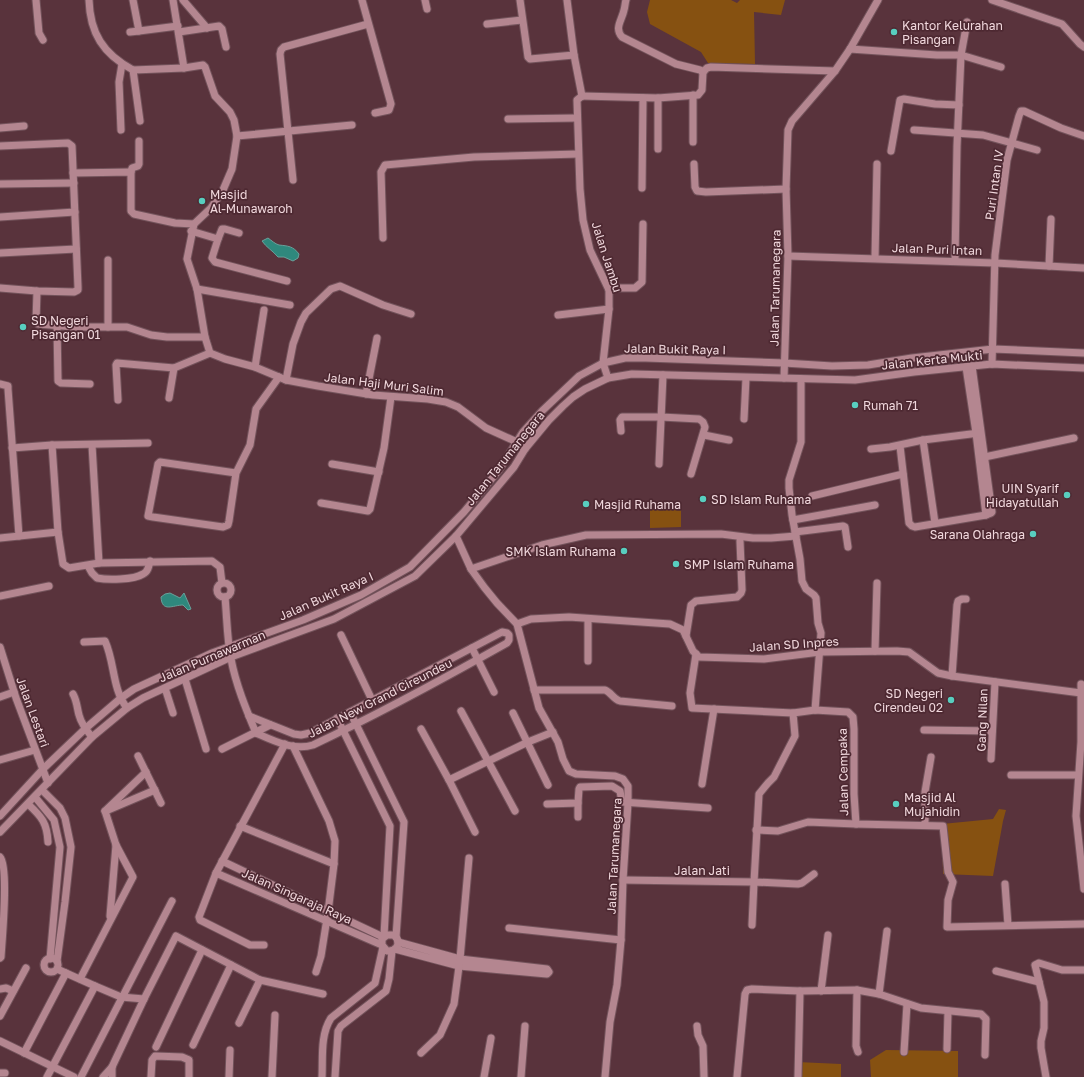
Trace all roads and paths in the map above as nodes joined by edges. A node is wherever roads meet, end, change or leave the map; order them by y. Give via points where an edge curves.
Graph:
1 (36, 0) edge
2 (89, 0) edge
3 (133, 0) edge
4 (172, 0) edge
5 (184, 0) edge
6 (362, 0) edge
7 (425, 0) edge
8 (520, 0) edge
9 (567, 0) edge
10 (626, 0) edge
11 (878, 0) edge
12 (992, 0) edge
13 (427, 9) dead end
14 (522, 20) junction
15 (967, 22) dead end
16 (368, 24) junction
17 (487, 24) dead end
18 (207, 28) junction
19 (178, 29) junction
20 (139, 31) junction
21 (130, 32) dead end
22 (43, 40) dead end
23 (226, 47) dead end
24 (1084, 47) edge
25 (850, 49) junction
26 (574, 55) junction
27 (961, 55) junction
28 (122, 64) junction
29 (1001, 67) dead end
30 (184, 68) junction
31 (133, 70) junction
32 (835, 71) junction
33 (703, 72) junction
34 (693, 95) junction
35 (582, 96) junction
36 (643, 98) junction
37 (658, 98) junction
38 (959, 105) junction
39 (375, 113) dead end
40 (577, 118) junction
41 (508, 120) dead end
42 (140, 121) dead end
43 (352, 125) dead end
44 (24, 126) dead end
45 (0, 128) edge
46 (121, 130) dead end
47 (914, 130) dead end
48 (288, 132) junction
49 (958, 133) junction
50 (237, 136) junction
51 (1084, 136) edge
52 (139, 141) dead end
53 (693, 142) dead end
54 (1011, 143) junction
55 (0, 146) edge
56 (658, 149) dead end
57 (1037, 150) dead end
58 (891, 151) dead end
59 (578, 154) junction
60 (694, 164) dead end
61 (877, 164) dead end
62 (131, 172) junction
63 (73, 173) junction
64 (293, 180) dead end
65 (74, 183) junction
66 (0, 184) edge
67 (642, 188) dead end
68 (786, 188) junction
69 (75, 212) junction
70 (0, 217) edge
71 (1051, 219) dead end
72 (194, 224) junction
73 (643, 224) dead end
74 (191, 231) junction
75 (239, 233) dead end
76 (383, 238) dead end
77 (218, 239) junction
78 (76, 249) junction
79 (0, 253) edge
80 (788, 256) junction
81 (875, 258) junction
82 (108, 260) dead end
83 (955, 261) junction
84 (995, 263) junction
85 (1049, 266) junction
86 (1084, 268) edge
87 (287, 281) dead end
88 (0, 288) edge
89 (197, 289) junction
90 (609, 290) junction
91 (37, 291) junction
92 (290, 305) dead end
93 (609, 309) junction
94 (264, 310) dead end
95 (412, 314) dead end
96 (558, 315) dead end
97 (57, 326) junction
98 (108, 327) junction
99 (205, 337) junction
100 (377, 338) dead end
101 (993, 349) junction
102 (1043, 351) junction
103 (210, 353) junction
104 (1084, 353) edge
105 (912, 358) junction
106 (992, 364) junction
107 (1043, 365) junction
108 (255, 366) junction
109 (969, 367) junction
110 (174, 368) junction
111 (1084, 368) edge
112 (606, 370) junction
113 (784, 371) junction
114 (914, 372) junction
115 (663, 375) junction
116 (579, 376) junction
117 (283, 378) junction
118 (746, 378) junction
119 (801, 379) junction
120 (0, 384) edge
121 (90, 384) dead end
122 (585, 389) junction
123 (366, 394) junction
124 (391, 397) junction
125 (169, 398) dead end
126 (118, 400) dead end
127 (661, 417) junction
128 (744, 419) dead end
129 (621, 431) dead end
130 (979, 433) junction
131 (704, 435) junction
132 (1074, 438) dead end
133 (729, 440) dead end
134 (923, 440) junction
135 (148, 443) dead end
136 (52, 445) junction
137 (92, 445) junction
138 (521, 445) junction
139 (900, 446) junction
140 (12, 448) junction
141 (871, 449) dead end
142 (982, 458) junction
143 (332, 464) dead end
144 (659, 464) dead end
145 (379, 472) junction
146 (236, 473) junction
147 (691, 474) dead end
148 (904, 474) junction
149 (812, 496) dead end
150 (321, 504) dead end
151 (876, 505) dead end
152 (792, 520) junction
153 (935, 523) junction
154 (58, 532) junction
155 (795, 534) junction
156 (19, 536) junction
157 (456, 536) junction
158 (0, 538) edge
159 (740, 541) dead end
160 (848, 546) dead end
161 (150, 561) junction
162 (99, 563) junction
163 (88, 566) junction
164 (471, 569) junction
165 (877, 583) dead end
166 (49, 586) dead end
167 (0, 596) edge
168 (966, 599) dead end
169 (588, 619) junction
170 (303, 620) junction
171 (517, 624) junction
172 (305, 630) junction
173 (342, 635) dead end
174 (686, 636) junction
175 (84, 642) dead end
176 (0, 647) edge
177 (230, 647) junction
178 (472, 648) junction
179 (875, 651) junction
180 (820, 652) junction
181 (696, 654) junction
182 (231, 657) junction
183 (478, 659) junction
184 (2, 660) edge
185 (588, 661) dead end
186 (178, 669) junction
187 (952, 676) junction
188 (183, 680) junction
189 (995, 682) junction
190 (1081, 684) dead end
191 (165, 688) junction
192 (534, 690) junction
193 (14, 692) junction
194 (494, 692) dead end
195 (1081, 693) junction
196 (74, 694) dead end
197 (0, 697) edge
198 (372, 700) junction
199 (123, 703) junction
200 (672, 706) dead end
201 (714, 709) junction
202 (815, 710) junction
203 (461, 711) dead end
204 (350, 712) junction
205 (173, 713) dead end
206 (513, 713) dead end
207 (793, 713) junction
208 (249, 716) junction
209 (338, 718) junction
210 (357, 724) junction
211 (270, 725) junction
212 (86, 728) junction
213 (421, 729) dead end
214 (924, 730) dead end
215 (344, 731) junction
216 (992, 731) junction
217 (553, 732) junction
218 (256, 733) junction
219 (92, 737) junction
220 (528, 742) junction
221 (1082, 742) edge
222 (285, 744) junction
223 (293, 746) junction
224 (222, 749) dead end
225 (35, 750) junction
226 (206, 750) dead end
227 (138, 756) dead end
228 (931, 757) dead end
229 (992, 759) dead end
230 (0, 760) edge
231 (488, 761) junction
232 (146, 772) junction
233 (1078, 774) junction
234 (1011, 775) dead end
235 (45, 776) junction
236 (449, 780) junction
237 (702, 784) dead end
238 (548, 785) dead end
239 (42, 790) junction
240 (155, 790) junction
241 (35, 797) junction
242 (161, 803) dead end
243 (578, 803) junction
244 (628, 803) junction
245 (28, 804) junction
246 (547, 804) dead end
247 (708, 808) dead end
248 (105, 811) junction
249 (515, 811) dead end
250 (0, 816) edge
251 (578, 817) dead end
252 (856, 824) junction
253 (240, 826) junction
254 (925, 826) junction
255 (756, 830) junction
256 (0, 832) edge
257 (475, 832) dead end
258 (48, 842) dead end
259 (116, 845) junction
260 (60, 847) junction
261 (71, 847) junction
262 (0, 857) edge
263 (469, 858) dead end
264 (222, 861) junction
265 (334, 864) junction
266 (1083, 864) edge
267 (216, 873) junction
268 (814, 874) dead end
269 (624, 880) junction
270 (754, 882) junction
271 (268, 883) junction
272 (1005, 884) dead end
273 (1084, 889) edge
274 (263, 894) junction
275 (172, 900) dead end
276 (56, 901) junction
277 (65, 902) junction
278 (328, 912) junction
279 (110, 921) junction
280 (327, 921) junction
281 (1084, 924) edge
282 (1008, 925) junction
283 (752, 926) dead end
284 (509, 928) dead end
285 (1, 929) edge
286 (887, 931) dead end
287 (828, 935) dead end
288 (384, 937) junction
289 (397, 940) junction
290 (622, 940) junction
291 (264, 945) dead end
292 (382, 946) junction
293 (202, 950) junction
294 (394, 950) junction
295 (1, 958) edge
296 (54, 963) junction
297 (460, 963) junction
298 (231, 965) junction
299 (26, 968) dead end
300 (1084, 970) edge
301 (996, 971) dead end
302 (316, 972) dead end
303 (66, 973) junction
304 (80, 980) junction
305 (260, 980) junction
306 (1039, 982) junction
307 (95, 986) junction
308 (0, 989) edge
309 (857, 990) junction
310 (800, 991) junction
311 (821, 991) junction
312 (13, 992) junction
313 (323, 994) dead end
314 (879, 994) junction
315 (121, 997) junction
316 (144, 998) junction
317 (907, 1004) junction
318 (948, 1011) junction
319 (275, 1015) dead end
320 (0, 1016) edge
321 (331, 1018) junction
322 (239, 1023) dead end
323 (341, 1026) junction
324 (525, 1026) dead end
325 (697, 1026) dead end
326 (491, 1038) dead end
327 (0, 1041) edge
328 (193, 1045) dead end
329 (156, 1047) dead end
330 (947, 1049) dead end
331 (230, 1050) dead end
332 (858, 1052) dead end
333 (904, 1052) dead end
334 (24, 1053) junction
335 (421, 1053) dead end
336 (985, 1054) dead end
337 (52, 1067) junction
338 (112, 1067) junction
339 (47, 1077) edge
340 (74, 1077) edge
341 (81, 1077) edge
342 (103, 1077) edge
343 (112, 1077) edge
344 (151, 1077) edge
345 (189, 1077) edge
346 (229, 1077) edge
347 (272, 1077) edge
348 (322, 1077) edge
349 (335, 1077) edge
350 (484, 1077) edge
351 (521, 1077) edge
352 (605, 1077) edge
353 (704, 1077) edge
354 (737, 1077) edge
355 (798, 1077) edge
356 (1046, 1077) edge

1 - 22 street via 39,33
2 - 28 street via 91,20 97,38
3 - 20 street
4 - 19 street
5 - 18 street
6 - 16 street
7 - 13 street
8 - 14 street
9 - 26 street
10 - 33 street via 618,26 622,37 676,64
11 - 25 street, Jalan Tarumanegara
12 - 24 street via 1062,24
14 - 17 street
14 - 26 street via 527,56 530,59
15 - 27 street
16 - 39 street via 391,104 389,110
16 - 48 street via 284,47 281,50
18 - 19 street
18 - 23 street via 221,27
19 - 20 street
19 - 30 street
20 - 21 street
25 - 27 street
25 - 32 street, Jalan Tarumanegara
26 - 35 street
27 - 29 street
27 - 38 street
28 - 31 street
28 - 46 street via 119,82
30 - 31 street
30 - 50 street via 201,65 205,67 215,96 234,120
31 - 42 street
32 - 33 street via 711,67
32 - 68 street, Jalan Tarumanegara via 790,125
33 - 34 street via 702,90
34 - 37 street
34 - 53 street
35 - 36 street
35 - 40 street, Jalan Jambu via 577,100
36 - 37 street
36 - 67 street
37 - 56 street
38 - 49 street
38 - 58 street via 900,100
40 - 41 street
40 - 59 street, Jalan Jambu
43 - 48 street
44 - 45 street
47 - 49 street
48 - 50 street
48 - 64 street
49 - 54 street via 983,135
49 - 83 street
50 - 72 street via 232,169 223,190 211,208
51 - 54 street, Puri Intan IV via 1021,111
52 - 62 street via 139,164 132,168
54 - 57 street
54 - 84 street, Puri Intan IV
55 - 63 street via 70,143
59 - 76 street via 474,157 385,165 381,172
59 - 90 street, Jalan Jambu via 583,220 590,250
60 - 68 street via 697,191
61 - 81 street
62 - 63 street
62 - 72 street via 131,211 134,214 175,223
63 - 65 street
65 - 66 street
65 - 69 street
68 - 80 street, Jalan Tarumanegara
69 - 70 street
69 - 78 street
71 - 85 street
72 - 74 street
73 - 90 street via 642,282 635,288
74 - 77 street
74 - 89 street via 187,259
75 - 77 street via 222,229
77 - 87 street via 212,258 215,262
78 - 79 street
78 - 91 street via 78,290
80 - 81 street, Jalan Puri Intan
80 - 113 street, Jalan Tarumanegara
81 - 83 street, Jalan Puri Intan
82 - 98 street
83 - 84 street, Jalan Puri Intan
84 - 85 street, Jalan Puri Intan
84 - 101 street, Puri Intan IV
85 - 86 street, Jalan Puri Intan
88 - 91 street
89 - 92 street
89 - 99 street
90 - 93 street, Jalan Jambu
91 - 97 street via 36,322
93 - 96 street
93 - 112 street, Jalan Jambu
94 - 108 street
95 - 117 street via 383,305 340,286 331,289 306,313 301,322
97 - 98 street
97 - 121 street via 58,381
98 - 99 street via 127,327 167,337
99 - 103 street
100 - 123 street
101 - 102 street, Jalan Bukit Raya I
101 - 105 street, Jalan Bukit Raya I
101 - 106 street, Puri Intan IV
102 - 104 street, Jalan Bukit Raya I
102 - 107 street
103 - 108 street, Jalan Haji Muri Salim
103 - 110 street
105 - 113 street, Jalan Bukit Raya I via 868,365
105 - 114 street
106 - 107 street, Jalan Kerta Mukti
106 - 109 street, Jalan Kerta Mukti
107 - 111 street, Jalan Kerta Mukti
108 - 117 street, Jalan Haji Muri Salim
109 - 114 street, Jalan Kerta Mukti
109 - 130 street
110 - 125 street
110 - 126 street via 117,363
112 - 113 street, Jalan Bukit Raya I via 624,358 646,358
112 - 115 street, Jalan Tarumanegara
112 - 116 street, Jalan Bukit Raya I
112 - 122 street, Jalan Tarumanegara
113 - 118 street, Jalan Tarumanegara
113 - 119 street, Jalan Kerta Mukti
114 - 119 street, Jalan Kerta Mukti via 855,380
115 - 118 street, Jalan Tarumanegara
115 - 127 street
116 - 122 street
116 - 138 street, Jalan Bukit Raya I via 523,432
117 - 123 street, Jalan Haji Muri Salim
117 - 146 street via 256,409 250,445
118 - 128 street
119 - 152 street via 800,442 788,488
120 - 140 street via 8,386
122 - 138 street, Jalan Tarumanegara
123 - 124 street, Jalan Haji Muri Salim
124 - 138 street, Jalan Haji Muri Salim via 446,402 458,407 486,428
124 - 145 street
127 - 129 street via 622,418
127 - 131 street via 699,419 705,427
127 - 144 street
130 - 134 street
130 - 142 street
131 - 133 street
131 - 147 street
132 - 142 street
134 - 139 street
134 - 153 street
135 - 137 street
136 - 137 street
136 - 140 street
136 - 154 street
137 - 162 street
138 - 157 street, Jalan Tarumanegara via 514,467
138 - 170 street, Jalan Bukit Raya I via 464,512 410,567 361,595
139 - 141 street
139 - 148 street
140 - 156 street
142 - 153 street via 991,514
143 - 145 street
145 - 150 street via 368,511
146 - 146 street via 228,526 148,516 160,462
148 - 149 street
148 - 153 street via 909,523 915,527
151 - 152 street
152 - 155 street
154 - 156 street
154 - 163 street via 63,564 69,568
155 - 160 street via 843,526
155 - 164 street via 771,538 721,534 586,535 542,545
155 - 180 street via 802,581 817,601 821,633
156 - 158 street
157 - 164 street, Jalan Tarumanegara
157 - 172 street, Jalan Purnawarman via 415,576 334,619
159 - 174 street via 741,593 737,597 693,603
161 - 162 street
161 - 163 street via 149,568 144,574 132,578 97,578
161 - 177 street via 212,561 220,567 222,583 216,590 217,594 225,597
162 - 163 street
164 - 171 street, Jalan Tarumanegara via 484,588
165 - 179 street
166 - 167 street
168 - 187 street via 958,601 957,606
169 - 171 street via 554,617 531,619
169 - 174 street via 670,624 683,630
169 - 185 street
170 - 172 street
170 - 177 street, Jalan Bukit Raya I
171 - 192 street, Jalan Tarumanegara
172 - 182 street, Jalan Purnawarman
173 - 198 street
174 - 181 street
175 - 199 street via 105,641
176 - 184 street, Jalan Lestari
177 - 182 street
177 - 186 street, Jalan Bukit Raya I
178 - 183 street
178 - 183 street, Jalan New Grand Cireundeu via 502,632 509,634 509,640
178 - 198 street
179 - 180 street, Jalan SD Inpres
179 - 187 street, Jalan SD Inpres via 909,652 938,673
180 - 181 street, Jalan SD Inpres via 764,659 699,657
180 - 202 street
181 - 201 street, Jalan Cempaka via 690,693 692,708
182 - 188 street, Jalan Purnawarman
182 - 208 street
183 - 194 street
183 - 210 street, Jalan New Grand Cireundeu
184 - 193 street, Jalan Lestari
186 - 188 street
186 - 199 street, Jalan Bukit Raya I via 148,682
187 - 189 street, Jalan SD Inpres
188 - 191 street, Jalan Purnawarman
188 - 226 street
189 - 195 street, Jalan SD Inpres
189 - 216 street, Gang Nilan
190 - 195 street
191 - 199 street, Jalan Purnawarman
191 - 205 street
192 - 200 street via 605,690 615,700
192 - 217 street, Jalan Tarumanegara via 539,708
193 - 197 street
193 - 225 street, Jalan Lestari
195 - 221 street
196 - 212 street
198 - 204 street
199 - 212 street, Jalan Bukit Raya I
199 - 219 street, Jalan Purnawarman
201 - 207 street, Jalan Cempaka
201 - 237 street
202 - 207 street, Jalan Cempaka
202 - 252 street, Jalan Cempaka via 848,712 852,717
203 - 231 street
204 - 209 street
204 - 210 street
206 - 220 street
207 - 255 street via 795,736 774,777 759,794
208 - 211 street
208 - 218 street
209 - 211 street via 301,735
209 - 215 street
210 - 215 street, Jalan New Grand Cireundeu
210 - 289 street via 404,822
211 - 218 street
212 - 219 street
212 - 235 street, Jalan Bukit Raya I
213 - 236 street
214 - 216 street
215 - 223 street, Jalan New Grand Cireundeu via 307,747
215 - 288 street via 390,826
216 - 229 street, Gang Nilan
217 - 220 street
217 - 244 street, Jalan Tarumanegara via 569,771 623,779 628,786
218 - 222 street, Jalan New Grand Cireundeu
218 - 224 street
219 - 235 street, Jalan Purnawarman
220 - 231 street
220 - 238 street
221 - 233 street
222 - 223 street, Jalan New Grand Cireundeu
222 - 253 street
223 - 265 street via 329,821 335,841
225 - 230 street
225 - 235 street, Jalan Lestari
227 - 232 street
228 - 254 street via 925,792
231 - 236 street
231 - 249 street
232 - 240 street
232 - 248 street
233 - 234 street
233 - 266 street via 1076,816
235 - 239 street, Jalan Purnawarman
235 - 250 street, Jalan Bukit Raya I
236 - 257 street
239 - 241 street, Jalan Purnawarman
239 - 261 street via 60,808 65,818
240 - 242 street
240 - 248 street
241 - 245 street, Jalan Purnawarman
241 - 260 street via 54,820
243 - 244 street via 580,786 612,786 620,791 622,802
243 - 246 street
243 - 251 street
244 - 247 street
244 - 269 street, Jalan Tarumanegara
245 - 256 street, Jalan Purnawarman
245 - 258 street via 43,820
248 - 259 street
252 - 254 street, Jalan Cempaka
252 - 255 street via 808,822 778,831
253 - 264 street
253 - 265 street
254 - 282 street, Jalan Cempaka via 942,825 944,829 948,872 953,882 948,900 947,927
255 - 270 street
259 - 279 street
259 - 279 street via 133,877
260 - 261 street
260 - 276 street
261 - 277 street
262 - 285 street via 3,861 4,883
263 - 297 street
264 - 267 street
264 - 271 street, Jalan Singaraja Raya
265 - 278 street
266 - 273 street
267 - 274 street, Jalan Singaraja Raya
267 - 291 street via 199,919 250,944
268 - 270 street, Jalan Jati via 798,884
269 - 270 street, Jalan Jati
269 - 290 street, Jalan Tarumanegara
270 - 283 street
271 - 274 street
271 - 278 street, Jalan Singaraja Raya
272 - 282 street
274 - 280 street, Jalan Singaraja Raya
275 - 315 street
276 - 277 street
276 - 296 street
277 - 296 street
278 - 280 street
278 - 288 street, Jalan Singaraja Raya
279 - 304 street
280 - 292 street, Jalan Singaraja Raya
280 - 302 street
281 - 282 street, Jalan Cempaka
284 - 290 street
285 - 295 street
286 - 314 street
287 - 311 street
288 - 289 street via 391,934
288 - 292 street
289 - 294 street
289 - 297 street
290 - 352 street, Jalan Tarumanegara
292 - 294 street via 387,951
292 - 321 street via 375,983
293 - 298 street
293 - 316 street via 176,936
293 - 329 street
294 - 297 street
294 - 323 street via 386,991
296 - 303 street
297 - 297 street via 546,969 549,972 547,974
297 - 335 street via 454,1004 440,1035
298 - 305 street
298 - 328 street
299 - 312 street
300 - 306 street via 1062,970 1038,963 1036,965
301 - 306 street
303 - 304 street
303 - 334 street
304 - 307 street
305 - 313 street
305 - 322 street
306 - 356 street via 1044,1002 1041,1048
307 - 315 street
307 - 337 street
308 - 312 street via 6,988
309 - 311 street
309 - 314 street
309 - 332 street
310 - 311 street
310 - 354 street via 747,990
310 - 355 street
312 - 320 street
314 - 317 street
315 - 316 street
315 - 341 street
316 - 338 street
317 - 318 street
317 - 333 street
318 - 330 street
318 - 336 street via 985,1016
319 - 347 street
321 - 323 street
321 - 348 street via 324,1035
323 - 349 street via 336,1038
324 - 351 street
325 - 353 street via 703,1046
326 - 350 street
327 - 334 street
331 - 346 street
334 - 337 street
337 - 339 street
337 - 340 street
338 - 342 street
338 - 343 street
344 - 345 street via 152,1060 155,1056 182,1056 189,1060

